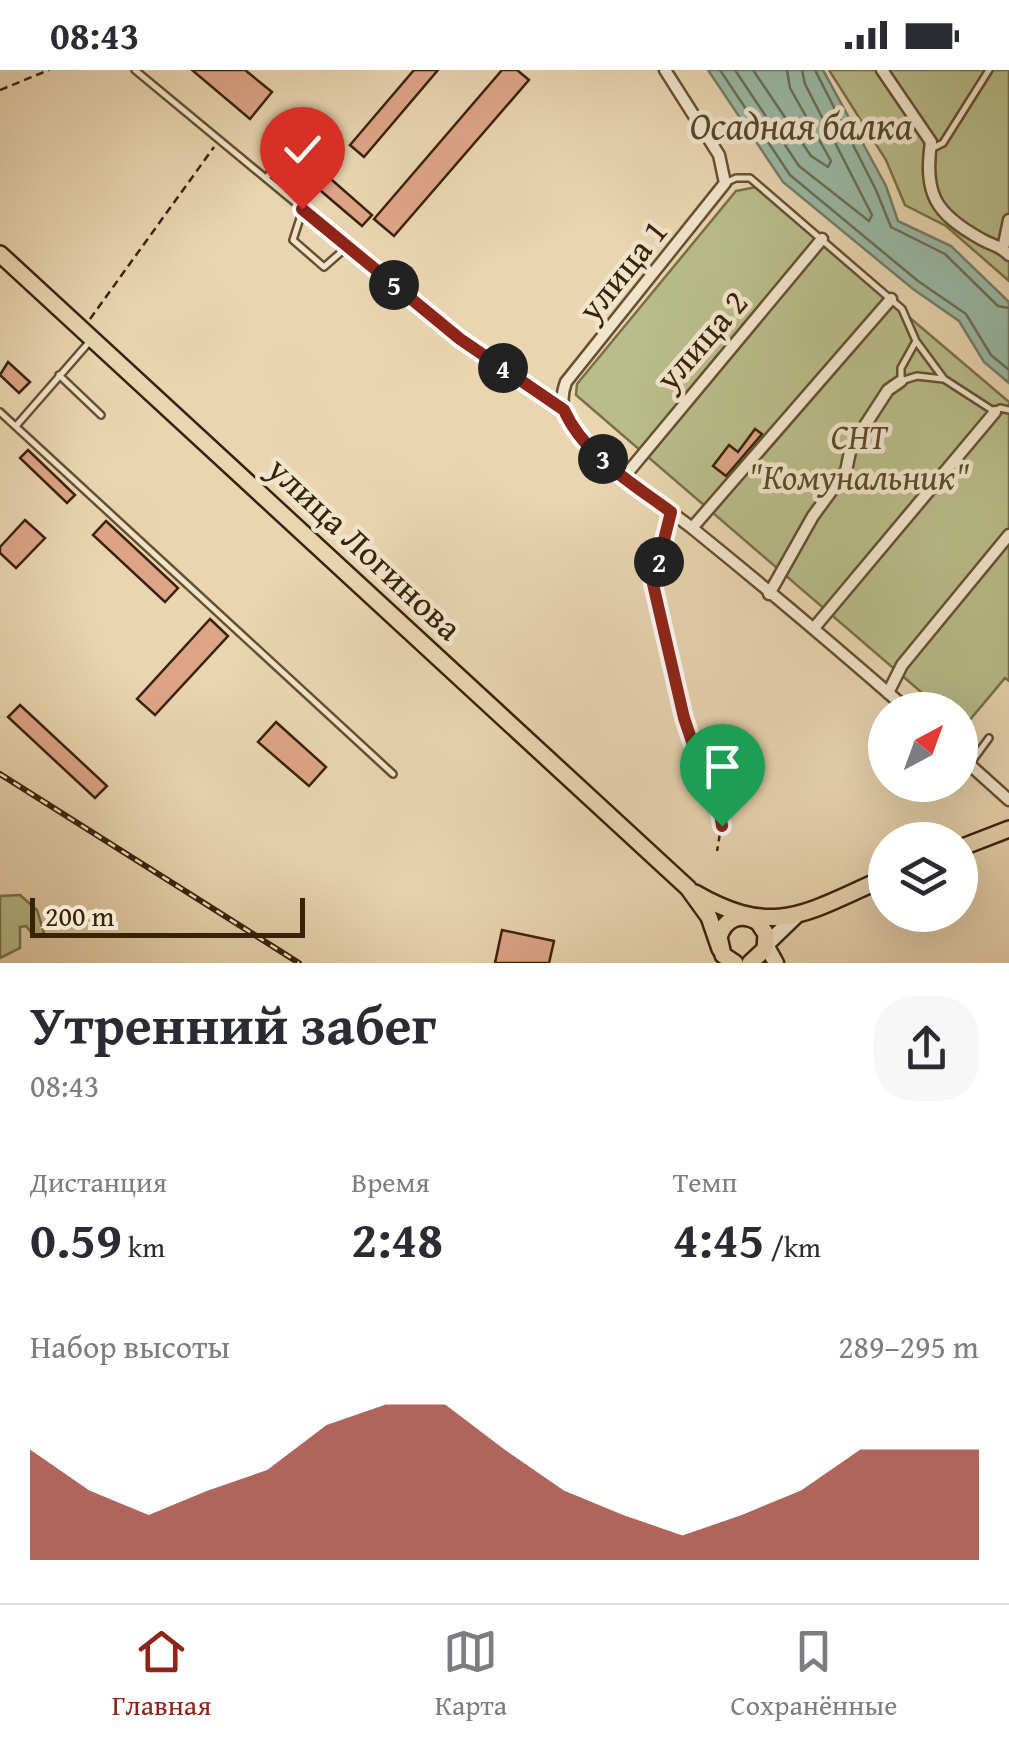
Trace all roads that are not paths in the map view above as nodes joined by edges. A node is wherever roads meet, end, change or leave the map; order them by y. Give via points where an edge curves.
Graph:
1 (134, 70) edge
2 (664, 70) edge
3 (990, 70) edge
4 (887, 72) edge
5 (316, 116) dead end
6 (930, 150) junction
7 (266, 178) junction
8 (723, 188) junction
9 (302, 209) junction
10 (1009, 220) edge
11 (822, 240) junction
12 (348, 246) junction
13 (1007, 253) edge
14 (0, 254) edge
15 (892, 299) junction
16 (88, 333) junction
17 (916, 341) junction
18 (59, 376) junction
19 (944, 379) junction
20 (901, 381) junction
21 (564, 410) junction
22 (1009, 410) edge
23 (0, 412) edge
24 (995, 412) junction
25 (101, 414) dead end
26 (16, 427) junction
27 (624, 477) junction
28 (692, 528) junction
29 (1009, 535) edge
30 (769, 594) junction
31 (814, 628) junction
32 (887, 692) edge
33 (888, 692) edge
34 (989, 738) dead end
35 (978, 753) edge
36 (978, 770) edge
37 (393, 774) dead end
38 (1007, 794) edge
39 (1009, 829) edge
40 (978, 841) edge
41 (868, 885) edge
42 (688, 888) junction
43 (746, 916) junction
44 (796, 916) junction
45 (766, 945) junction
46 (720, 949) junction
47 (735, 963) edge
48 (750, 963) edge
49 (776, 963) edge

1 - 7 lane
2 - 8 street via 719,155
3 - 6 lane via 943,143
4 - 6 street
5 - 7 lane
6 - 13 street via 928,189 951,220
7 - 9 lane
8 - 11 lane via 750,178
8 - 21 street, улица 1 via 566,382
9 - 12 lane
9 - 12 lane via 293,240 324,267
10 - 13 street
11 - 15 lane
11 - 27 street, улица 2
12 - 21 lane via 460,339
14 - 16 main road, улица Логинова
15 - 17 lane
15 - 28 street
16 - 18 lane
16 - 42 main road, улица Логинова
17 - 19 lane
17 - 20 lane
18 - 25 lane
18 - 26 lane
19 - 20 lane
19 - 24 lane
20 - 30 street via 851,447 846,471
21 - 27 street via 572,427
22 - 24 lane
23 - 26 lane
24 - 31 street
26 - 37 lane
27 - 28 street
28 - 30 street
29 - 33 street via 902,664
30 - 31 street
31 - 32 street
34 - 35 lane
36 - 38 street
39 - 40 main road
41 - 44 main road
42 - 43 main road
42 - 46 main road via 709,916
43 - 44 main road
43 - 45 main road via 763,927
43 - 46 main road via 724,925
44 - 45 street
45 - 48 main road
45 - 49 street
46 - 47 main road

